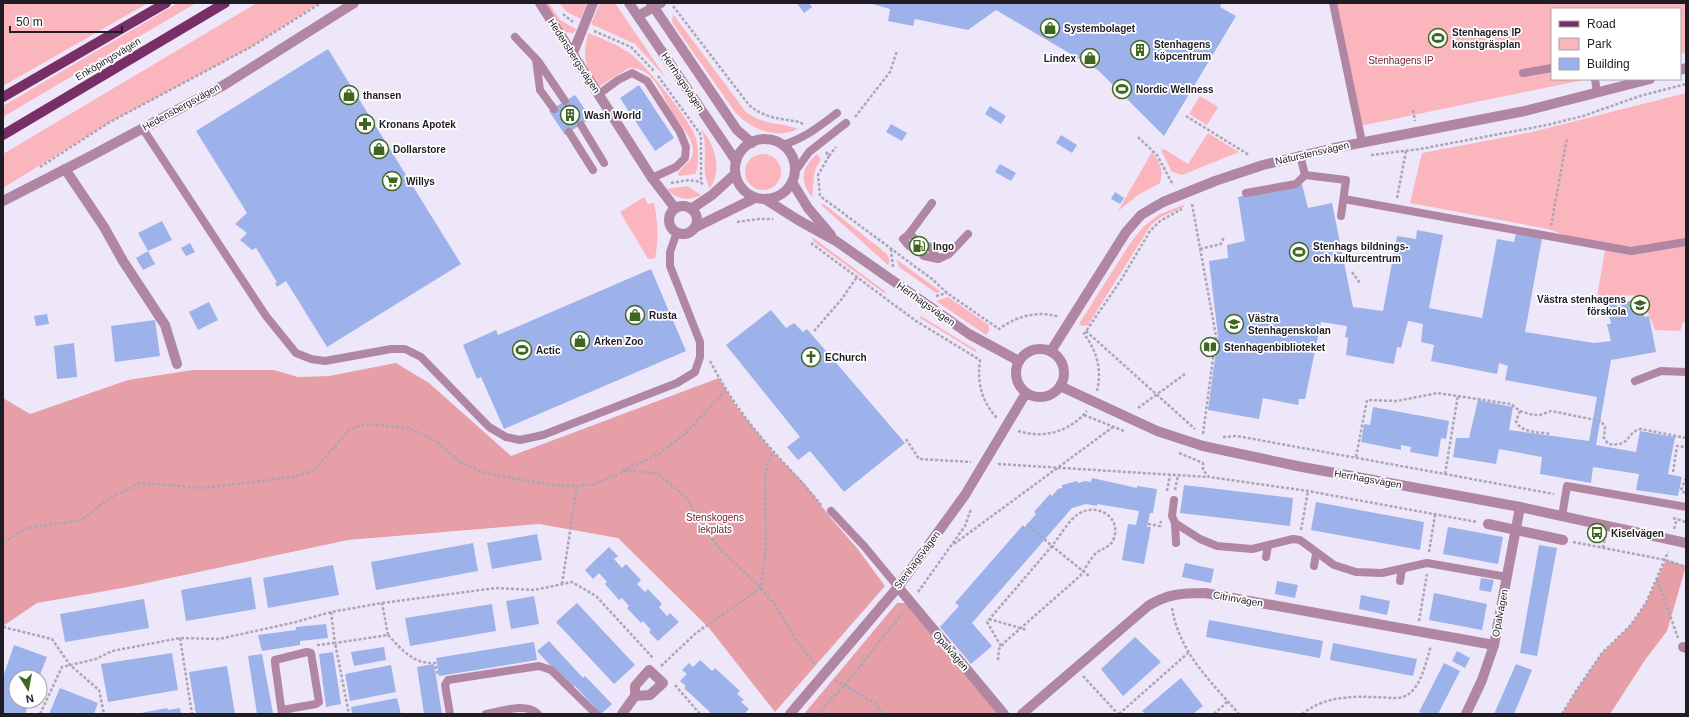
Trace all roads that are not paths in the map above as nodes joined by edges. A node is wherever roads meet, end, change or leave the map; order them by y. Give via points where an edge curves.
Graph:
1 (166, 3) edge
2 (225, 3) edge
3 (354, 3) edge
4 (540, 3) edge
5 (593, 3) edge
6 (629, 3) edge
7 (1333, 3) edge
8 (656, 5) edge
9 (638, 16) junction
10 (515, 37) dead end
11 (573, 53) junction
12 (536, 59) junction
13 (1551, 68) edge
14 (1523, 73) dead end
15 (1594, 80) edge
16 (1646, 80) edge
17 (1597, 93) junction
18 (599, 94) junction
19 (3, 96) edge
20 (565, 101) dead end
21 (554, 109) dead end
22 (837, 113) dead end
23 (849, 122) road end
24 (581, 125) dead end
25 (143, 129) junction
26 (569, 132) dead end
27 (3, 135) edge
28 (1362, 142) junction
29 (752, 143) junction
30 (782, 145) junction
31 (1300, 155) junction
32 (736, 161) junction
33 (604, 163) dead end
34 (65, 169) junction
35 (593, 170) dead end
36 (735, 174) junction
37 (1305, 175) junction
38 (793, 178) junction
39 (655, 182) junction
40 (1246, 193) dead end
41 (760, 199) junction
42 (1344, 199) junction
43 (3, 201) edge
44 (932, 203) dead end
45 (675, 208) junction
46 (691, 209) junction
47 (1341, 216) dead end
48 (694, 228) junction
49 (677, 232) junction
50 (968, 234) dead end
51 (836, 241) junction
52 (1686, 242) edge
53 (908, 245) dead end
54 (930, 247) dead end
55 (924, 256) dead end
56 (938, 259) junction
57 (1051, 352) junction
58 (1019, 361) junction
59 (178, 364) dead end
60 (1686, 372) edge
61 (1635, 381) dead end
62 (1060, 386) junction
63 (1026, 392) junction
64 (1174, 500) dead end
65 (1520, 507) junction
66 (1686, 507) edge
67 (831, 511) dead end
68 (1562, 516) junction
69 (1175, 523) junction
70 (1488, 524) road end
71 (1517, 531) junction
72 (1563, 540) road end
73 (1176, 543) dead end
74 (1686, 543) edge
75 (1268, 546) junction
76 (1316, 554) junction
77 (1266, 557) dead end
78 (1314, 566) dead end
79 (1402, 569) junction
80 (1507, 577) junction
81 (1400, 581) dead end
82 (898, 587) junction
83 (1494, 645) junction
84 (635, 696) junction
85 (589, 708) junction
86 (282, 712) edge
87 (450, 714) edge
88 (486, 714) edge
89 (538, 714) edge
90 (582, 714) edge
91 (596, 714) edge
92 (622, 714) edge
93 (790, 714) edge
94 (1004, 714) edge
95 (1022, 714) edge
96 (1466, 714) edge

1 - 19 main road, Enköpingsvägen
2 - 27 main road, Enköpingsvägen
3 - 25 street, Hedensbergsvägen via 224,84
4 - 11 street, Hedensbergsvägen
5 - 11 street
6 - 9 street, Herrhagsvägen
7 - 28 lane
8 - 9 street
8 - 29 street, Herrhagsvägen via 737,130
9 - 32 street, Herrhagsvägen
10 - 12 lane
11 - 18 street, Hedensbergsvägen
12 - 20 lane
12 - 21 lane via 540,90
13 - 14 lane
15 - 17 lane
16 - 17 street, Naturstensvägen
17 - 28 street, Naturstensvägen via 1525,111
18 - 39 street, Hedensbergsvägen
18 - 39 lane via 632,73 647,81 676,126 686,147 686,158
22 - 30 lane via 811,132
23 - 38 lane via 809,152
24 - 33 lane
25 - 34 street, Hedensbergsvägen
25 - 49 lane via 266,316 296,353 311,360 325,361 391,349 405,349 421,357 489,427 506,437 520,440 543,435 677,383 695,372 700,357 700,342 670,266 670,252
26 - 35 lane
28 - 31 street, Naturstensvägen
29 - 30 street via 757,140 769,140
29 - 32 street via 740,152
30 - 38 street via 790,153 794,163
31 - 37 lane
31 - 57 street, Naturstensvägen via 1263,164 1215,181 1163,202 1141,215 1126,232
32 - 36 street
34 - 43 street, Hedensbergsvägen
34 - 59 street via 165,325
36 - 41 street via 740,187 748,195
36 - 46 street via 712,195
37 - 40 lane via 1296,184
37 - 42 lane via 1346,180
38 - 41 street via 784,192 774,198
38 - 51 street, Herrhagsvägen via 808,208
39 - 45 street, Hedensbergsvägen
41 - 48 street
41 - 51 street, Herrhagsvägen
42 - 47 lane
42 - 52 lane via 1631,251
44 - 53 lane via 911,235 903,239
45 - 46 street via 682,206
45 - 49 street via 669,221 670,226
46 - 48 street via 696,218
48 - 49 street via 684,233
50 - 56 lane via 949,254
51 - 58 street, Herrhagsvägen via 969,334
54 - 56 lane
55 - 56 lane
57 - 58 street via 1033,350
57 - 62 street via 1060,360 1064,371
58 - 63 street via 1016,374 1021,388
60 - 61 lane via 1661,371
62 - 63 street via 1055,391 1041,396
62 - 65 street, Herrhagsvägen via 1095,397 1131,414 1157,431 1203,446
63 - 82 street, Stenhagsvägen via 990,463
64 - 69 lane via 1172,516
65 - 68 street, Herrhagsvägen
65 - 71 street, Opalvägen
66 - 68 lane via 1567,486
67 - 82 lane
68 - 74 street, Herrhagsvägen
69 - 73 lane
69 - 75 lane via 1224,551
70 - 71 street
71 - 72 street
71 - 80 street, Opalvägen
75 - 76 lane via 1286,540 1300,540
75 - 77 lane
76 - 78 lane
76 - 79 lane via 1356,575
79 - 80 lane via 1428,564
79 - 81 lane
80 - 83 street, Opalvägen
82 - 93 street, Stenhagsvägen
82 - 94 street, Opalvägen
83 - 95 street, Citrinvägen via 1205,593 1179,593 1148,606
83 - 96 street, Opalvägen via 1482,680
84 - 84 street via 650,695 663,684 657,670 649,670 635,686
84 - 92 street
85 - 87 lane via 551,670 539,666 448,680 445,685
85 - 90 lane
85 - 91 lane
86 - 86 lane via 275,660 311,653 319,702
88 - 89 lane via 525,707 535,710

